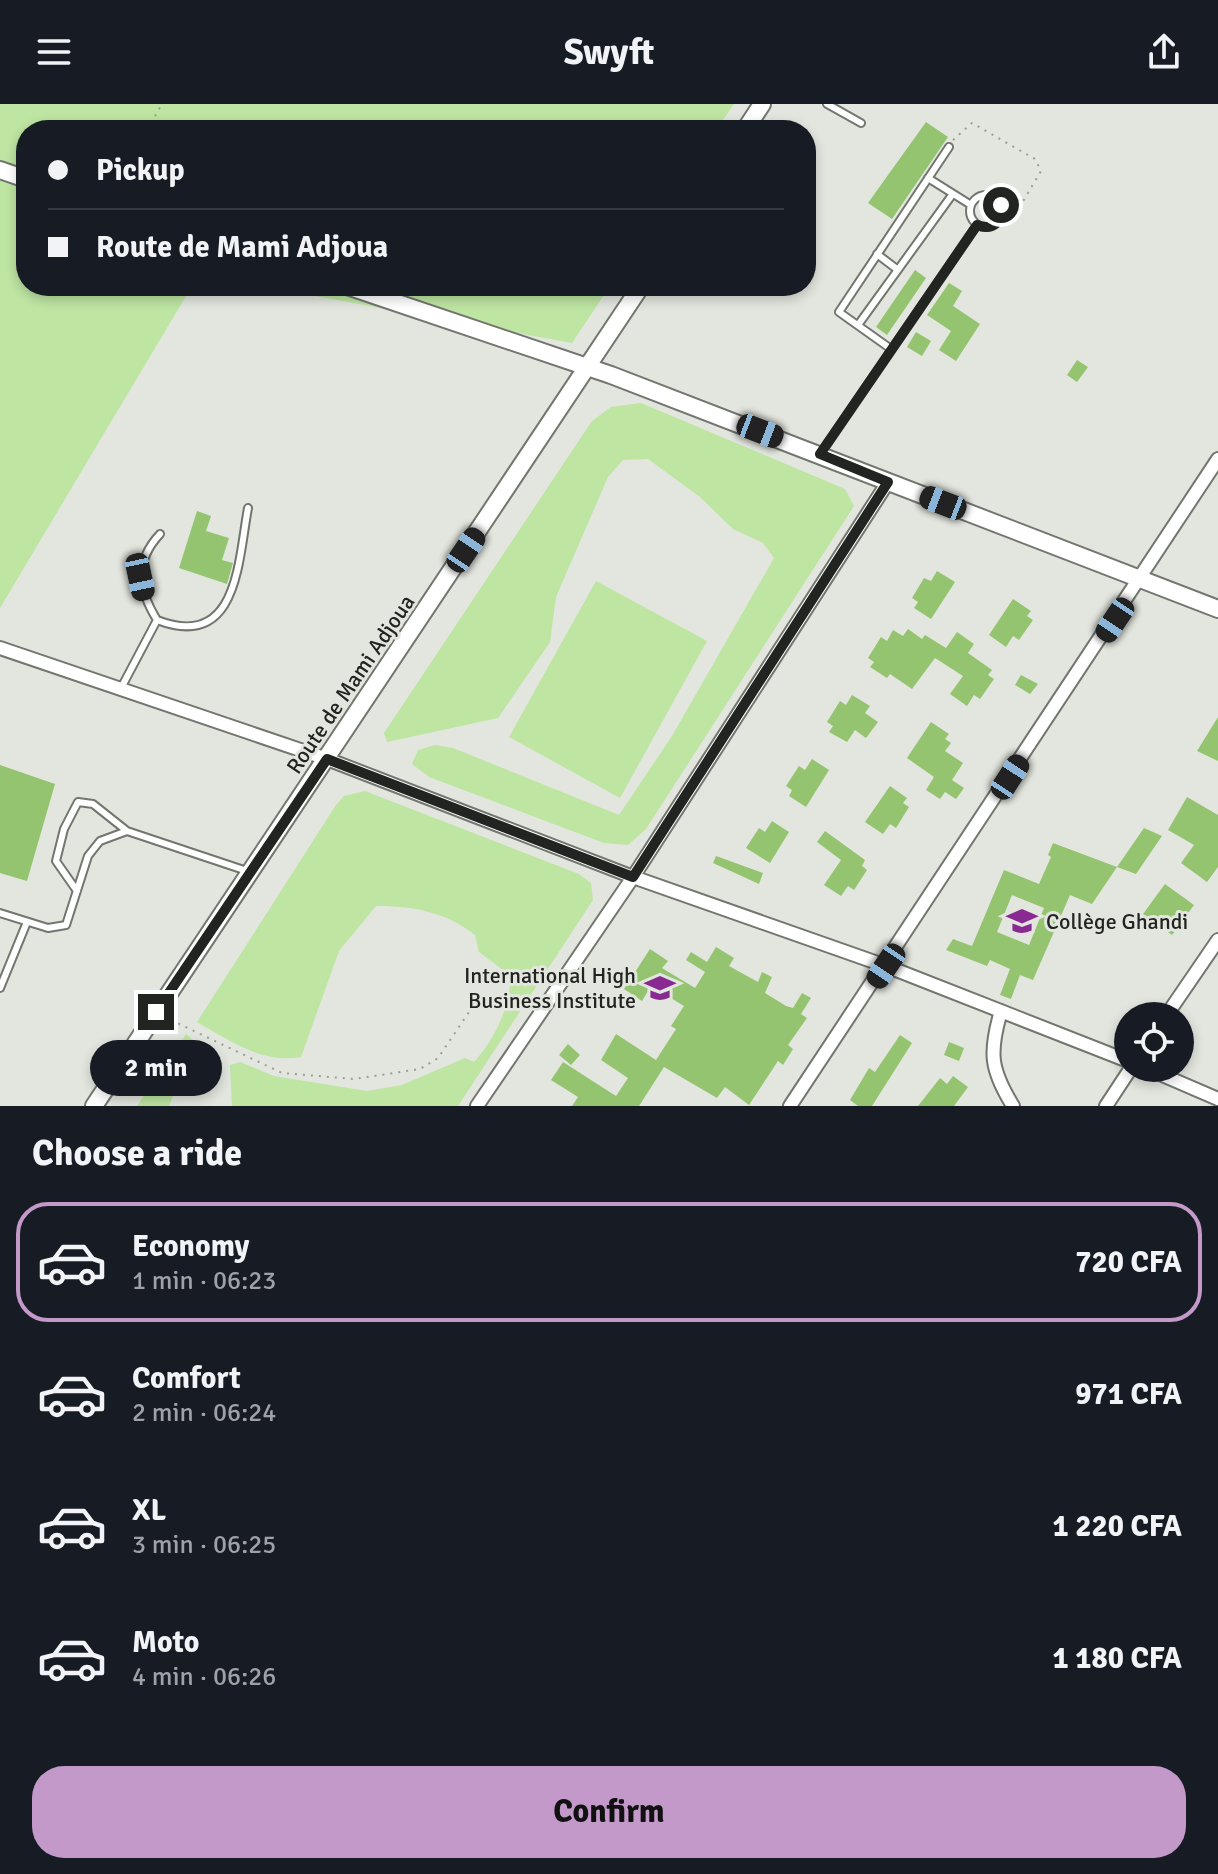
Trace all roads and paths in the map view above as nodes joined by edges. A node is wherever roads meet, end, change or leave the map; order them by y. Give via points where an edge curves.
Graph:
1 (827, 104) edge
2 (861, 123) dead end
3 (949, 147) joint
4 (928, 178) junction
5 (952, 195) junction
6 (971, 205) junction
7 (1002, 210) junction
8 (977, 225) junction
9 (877, 254) junction
10 (898, 270) junction
11 (377, 296) edge
12 (634, 296) edge
13 (858, 325) junction
14 (891, 349) junction
15 (587, 367) junction
16 (820, 454) junction
17 (1218, 459) edge
18 (888, 482) junction
19 (248, 508) dead end
20 (160, 534) dead end
21 (1139, 578) junction
22 (1218, 609) edge
23 (157, 620) junction
24 (0, 648) edge
25 (120, 690) junction
26 (327, 759) junction
27 (127, 831) junction
28 (249, 872) junction
29 (633, 877) junction
30 (77, 891) junction
31 (0, 913) edge
32 (27, 922) junction
33 (1218, 940) edge
34 (886, 966) junction
35 (0, 988) edge
36 (1176, 1002) edge
37 (471, 1009) dead end
38 (1001, 1011) junction
39 (156, 1012) junction
40 (1114, 1055) edge
41 (1122, 1082) edge
42 (1179, 1082) edge
43 (1218, 1099) edge
44 (94, 1106) edge
45 (477, 1106) edge
46 (790, 1106) edge
47 (1013, 1106) edge
48 (1106, 1106) edge

1 - 2 lane
3 - 4 lane
3 - 7 path via 972,123 1035,159 1041,171 1022,203
4 - 5 lane
4 - 9 lane
5 - 6 lane
5 - 10 lane
6 - 7 lane via 986,195 999,201
6 - 8 lane via 969,214
7 - 8 lane via 996,224
8 - 14 lane
9 - 10 lane
9 - 13 lane via 839,312
10 - 13 lane
11 - 15 street
12 - 15 street, Route de Mami Adjoua
13 - 14 lane
14 - 16 lane
15 - 16 street
15 - 26 street, Route de Mami Adjoua
16 - 18 street
17 - 21 street
18 - 21 street
18 - 29 street
19 - 23 lane via 232,595 221,614 200,624 174,627
20 - 23 lane via 148,547 140,577 144,599
21 - 22 street
21 - 34 street
23 - 25 lane
24 - 25 street
25 - 26 street
26 - 28 street, Route de Mami Adjoua
26 - 29 street
27 - 28 lane
27 - 30 lane via 100,841 88,856
27 - 30 lane via 93,804 78,802 56,861
28 - 39 street, Route de Mami Adjoua
29 - 34 street
29 - 45 street
30 - 32 lane via 66,925 48,928
31 - 32 lane
32 - 35 lane
33 - 36 street
34 - 38 street
34 - 46 street
37 - 39 path via 438,1058 420,1069 354,1079 282,1073
38 - 40 street
38 - 47 street via 991,1052
39 - 44 street, Route de Mami Adjoua
41 - 48 street
42 - 43 street

